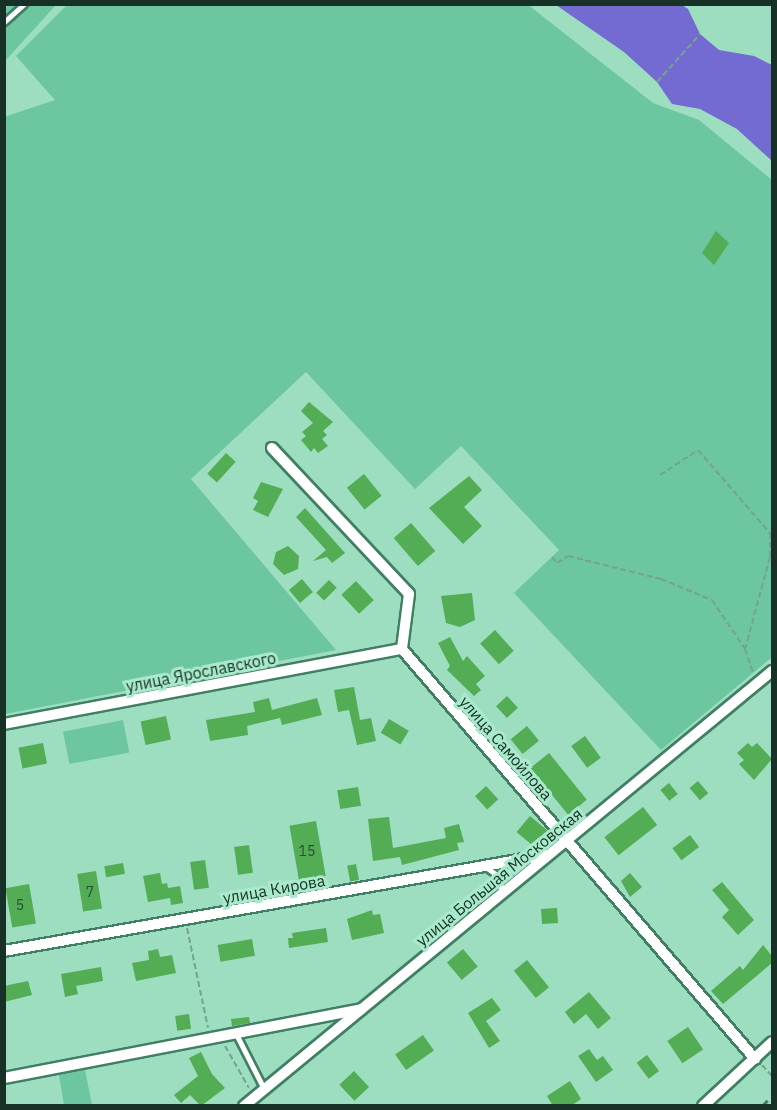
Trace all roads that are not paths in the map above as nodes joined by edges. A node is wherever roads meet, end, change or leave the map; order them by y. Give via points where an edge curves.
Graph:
1 (24, 4) edge
2 (4, 22) edge
3 (272, 448) dead end
4 (402, 649) junction
5 (772, 671) edge
6 (4, 724) edge
7 (567, 840) junction
8 (549, 855) junction
9 (486, 868) junction
10 (500, 894) junction
11 (4, 951) edge
12 (363, 1008) junction
13 (235, 1033) junction
14 (772, 1042) edge
15 (755, 1059) junction
16 (4, 1078) edge
17 (264, 1089) junction
18 (257, 1101) edge
19 (244, 1106) edge
20 (704, 1106) edge

1 - 2 lane
3 - 4 street via 409,594
4 - 6 street, улица Ярославского
4 - 7 street, улица Самойлова
5 - 7 street, улица Большая Московская
7 - 8 street, улица Большая Московская
7 - 15 street, улица Самойлова
8 - 9 street, улица Кирова
8 - 10 street, улица Большая Московская
9 - 10 lane via 500,877
9 - 11 street, улица Кирова
10 - 12 street, улица Большая Московская
12 - 13 street
12 - 17 street, улица Большая Московская
13 - 16 street
13 - 17 lane
14 - 15 street
15 - 20 street
17 - 18 street, улица Большая Московская
18 - 19 street, улица Большая Московская

